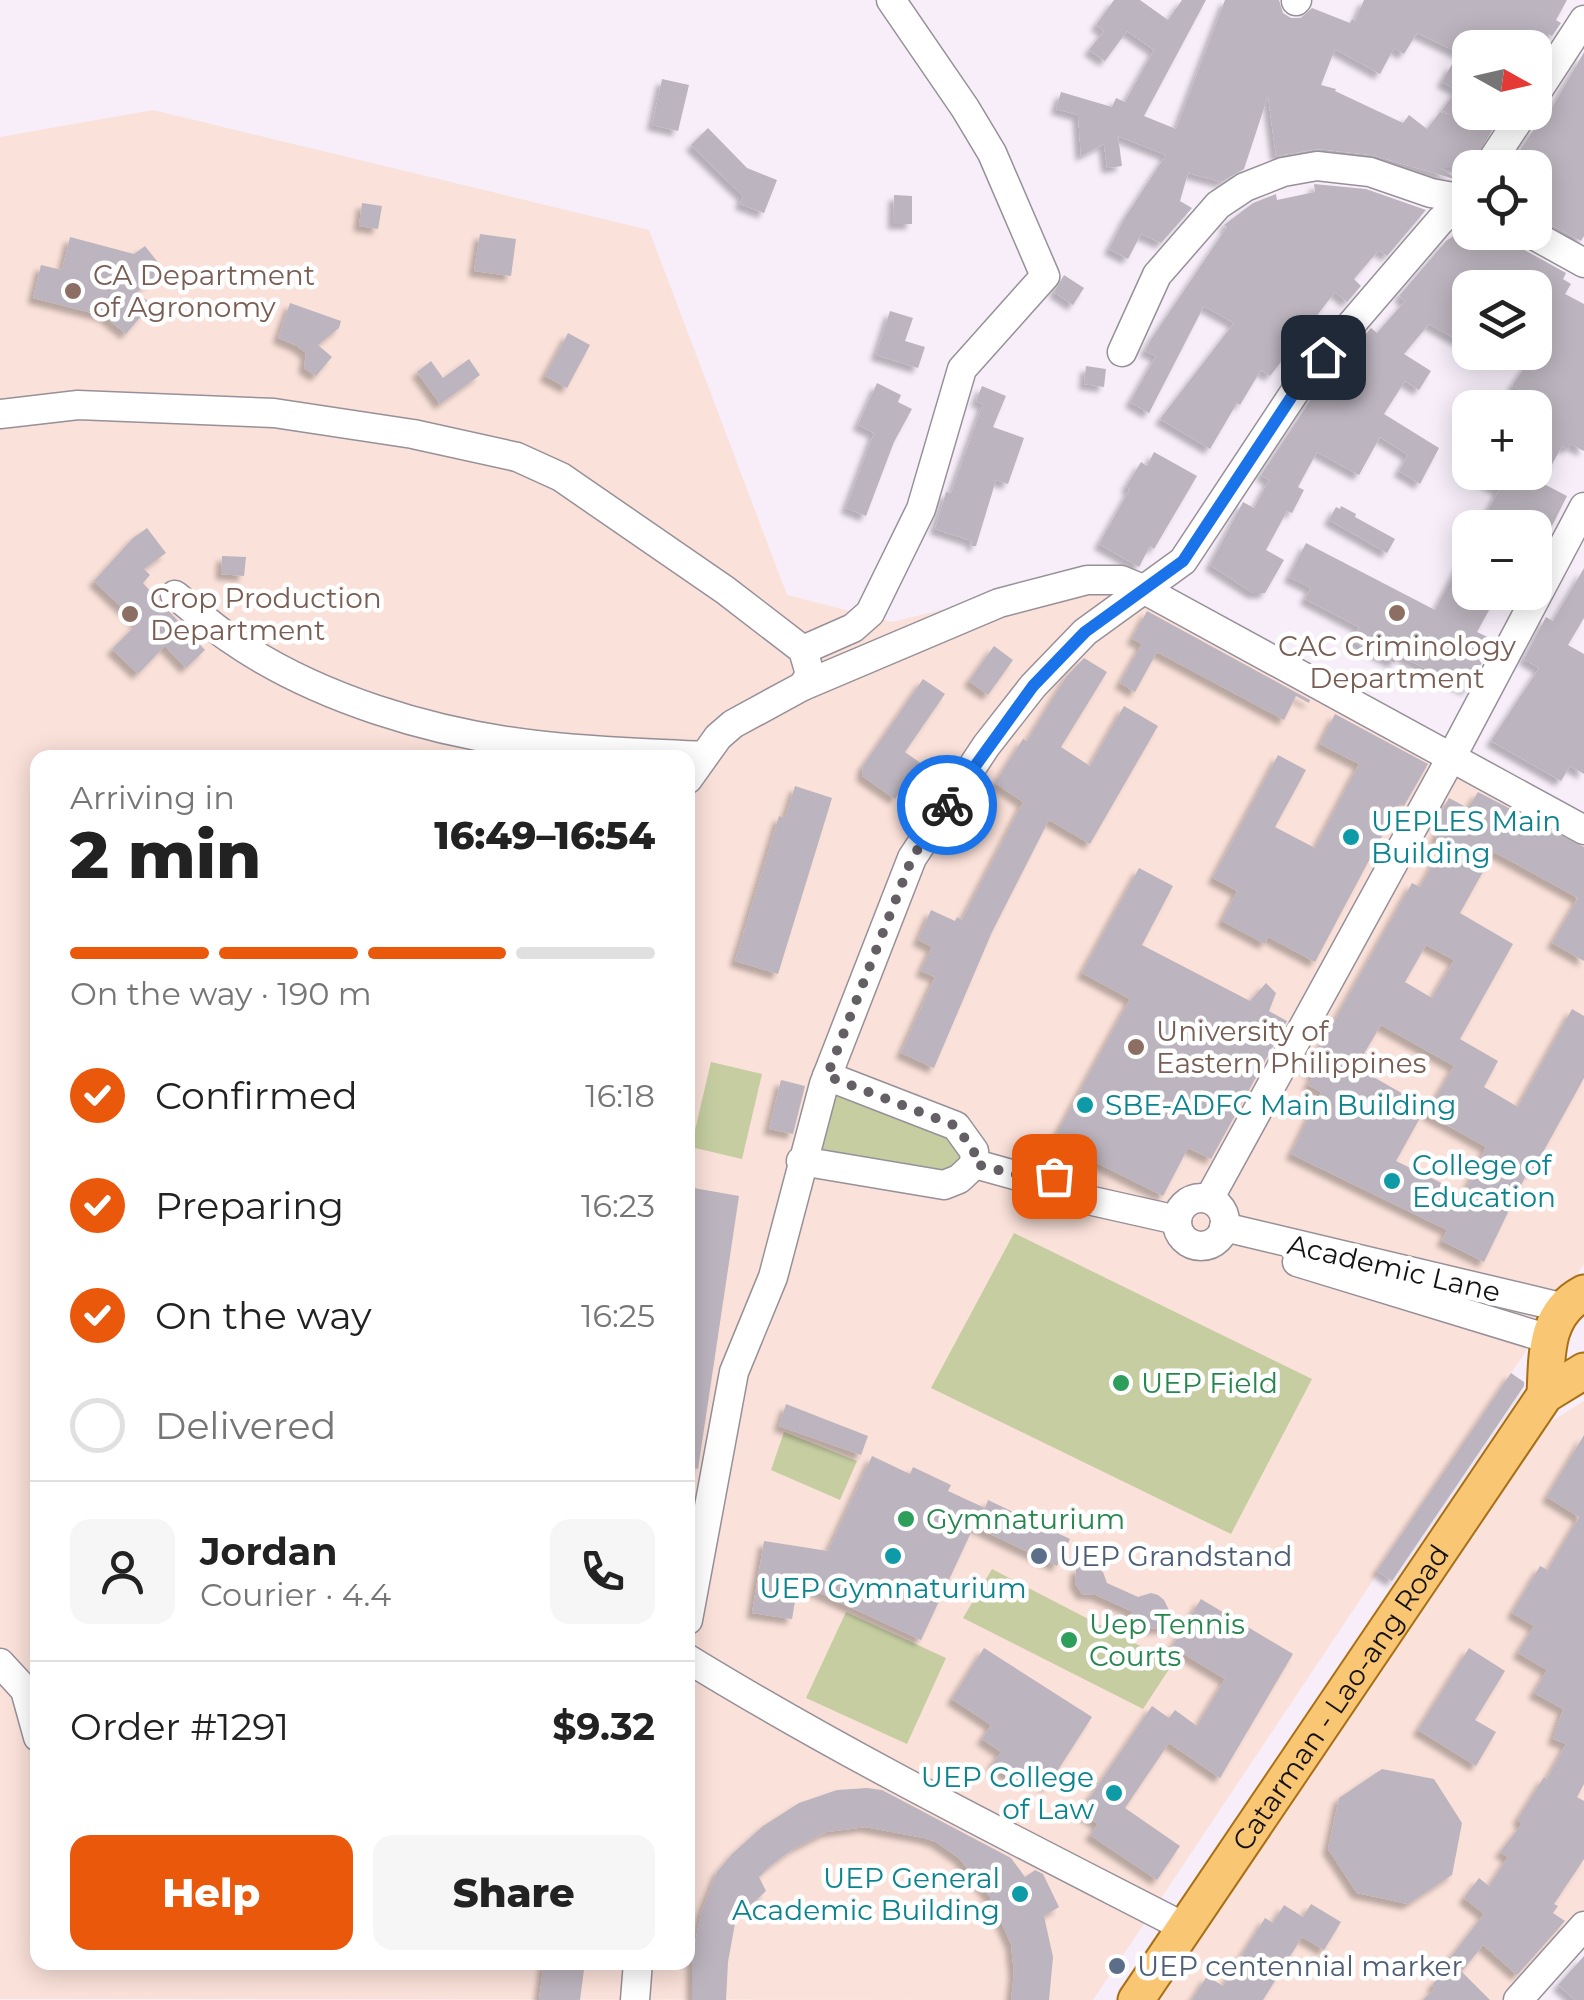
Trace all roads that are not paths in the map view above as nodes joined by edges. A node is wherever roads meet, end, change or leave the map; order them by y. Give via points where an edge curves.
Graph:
1 (891, 0) edge
2 (1584, 20) edge
3 (1552, 69) edge
4 (1452, 195) edge
5 (1452, 212) edge
6 (1552, 246) edge
7 (1584, 264) edge
8 (1122, 352) dead end
9 (0, 414) edge
10 (1584, 507) edge
11 (1143, 588) junction
12 (175, 595) dead end
13 (804, 650) junction
14 (802, 686) junction
15 (569, 750) edge
16 (1452, 758) junction
17 (696, 768) edge
18 (1584, 828) edge
19 (827, 1076) junction
20 (801, 1160) junction
21 (975, 1164) junction
22 (1208, 1199) junction
23 (1178, 1216) junction
24 (1221, 1233) junction
25 (1566, 1313) edge
26 (1584, 1371) edge
27 (1544, 1395) junction
28 (695, 1582) edge
29 (0, 1663) edge
30 (695, 1664) edge
31 (30, 1708) edge
32 (1584, 1926) edge
33 (1184, 1928) junction
34 (637, 1970) edge
35 (635, 2000) edge
36 (1136, 2000) edge
37 (1518, 2000) edge

1 - 13 street via 992,153 1045,276 962,369 921,509 870,613
2 - 3 street
4 - 8 street via 1370,172 1317,166 1245,187 1218,205 1158,275
5 - 11 street via 1300,384 1183,561
6 - 7 street
9 - 13 street via 78,405 274,414 517,458 561,476
10 - 16 street
11 - 14 street via 1088,580 999,603
11 - 16 street
11 - 19 street via 1085,632 1033,686 912,858
12 - 15 street via 229,638 326,690 402,719
13 - 14 street via 810,674
14 - 17 street via 733,724
16 - 18 street
16 - 22 street
19 - 20 street
19 - 21 street via 956,1126
20 - 21 street via 944,1185
20 - 28 street via 773,1277 734,1372
21 - 23 street via 1029,1178 1047,1174
22 - 23 street via 1193,1198
22 - 24 street via 1221,1208
23 - 24 street via 1178,1231 1189,1243 1205,1246
24 - 25 street, Academic Lane
25 - 27 main road, Catarman - Lao-ang Road
26 - 27 main road, Catarman - Lao-ang Road
27 - 33 main road, Catarman - Lao-ang Road
29 - 31 street via 25,1690
30 - 33 street
32 - 37 street
33 - 36 main road, Catarman - Lao-ang Road
34 - 35 street

